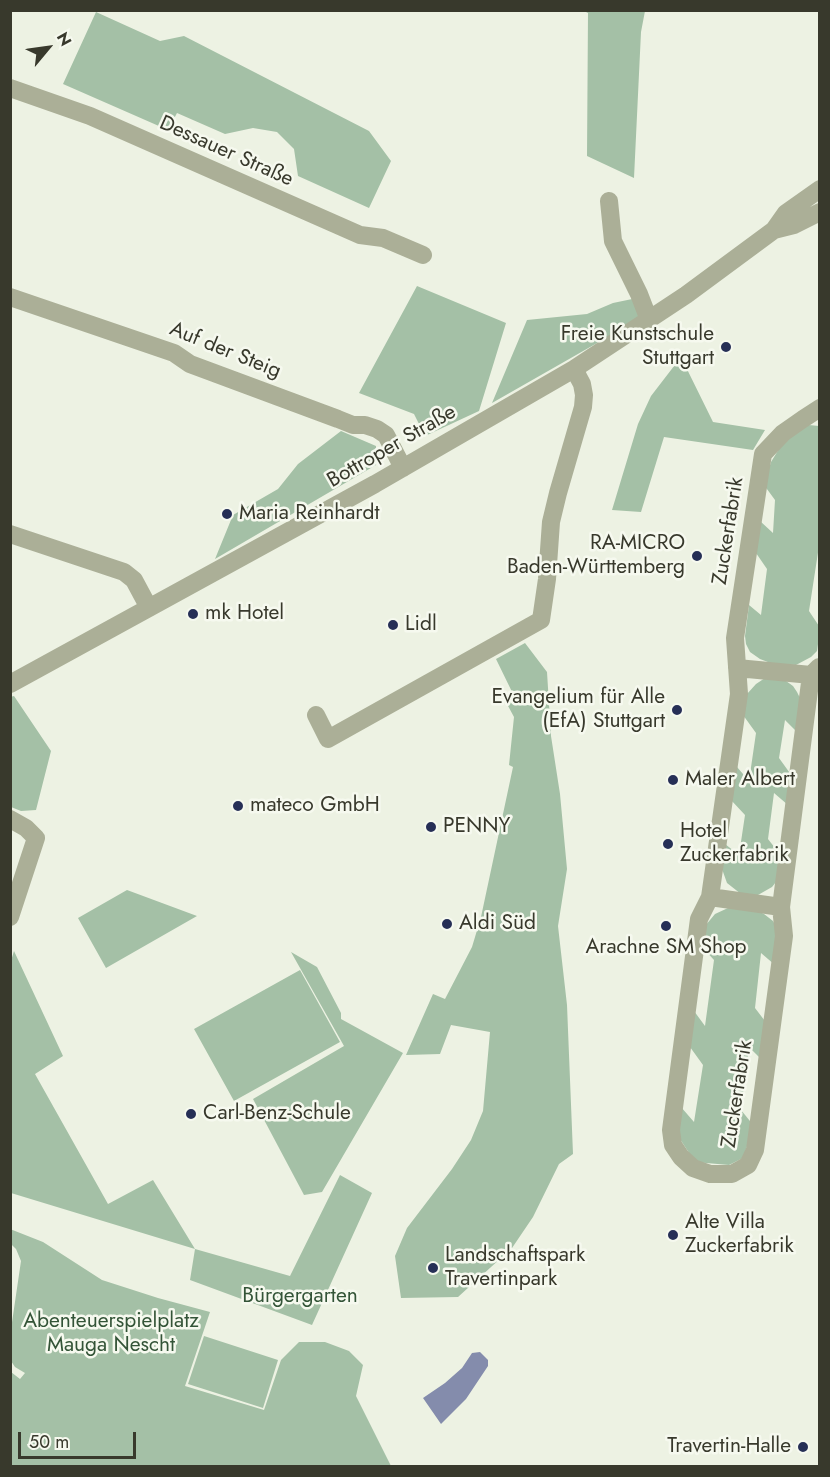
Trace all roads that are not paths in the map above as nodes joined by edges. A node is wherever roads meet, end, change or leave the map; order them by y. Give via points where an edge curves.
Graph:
1 (10, 88) edge
2 (819, 189) edge
3 (609, 201) dead end
4 (819, 212) edge
5 (774, 230) junction
6 (423, 255) dead end
7 (10, 297) edge
8 (649, 320) junction
9 (574, 369) junction
10 (819, 408) edge
11 (811, 418) edge
12 (404, 468) junction
13 (10, 534) edge
14 (150, 608) junction
15 (737, 668) junction
16 (815, 671) edge
17 (10, 684) edge
18 (316, 715) dead end
19 (10, 819) edge
20 (710, 897) junction
21 (781, 907) junction
22 (10, 917) edge

1 - 6 street, Dessauer Straße via 90,116 360,236 383,238
2 - 5 street, Bottroper Straße via 786,213
3 - 8 street via 614,241
4 - 5 street, Bottroper Straße
5 - 8 street, Bottroper Straße
7 - 12 street, Auf der Steig via 174,353 190,364 338,419 377,429 386,435
8 - 9 street, Bottroper Straße
9 - 12 street, Bottroper Straße
9 - 18 street via 584,395 551,522 542,620 328,739
10 - 11 street, Zuckerfabrik
11 - 15 street, Zuckerfabrik via 783,433 764,454 735,638
12 - 14 street, Bottroper Straße
13 - 14 street via 124,572 134,580
14 - 17 street, Bottroper Straße
15 - 16 street, Zuckerfabrik
15 - 20 street, Zuckerfabrik via 739,694
16 - 21 street, Zuckerfabrik
19 - 22 street via 36,838
20 - 21 street
20 - 21 street, Zuckerfabrik via 699,919 671,1130 673,1145 681,1157 693,1168 710,1174 732,1173 748,1165 755,1150 783,936

